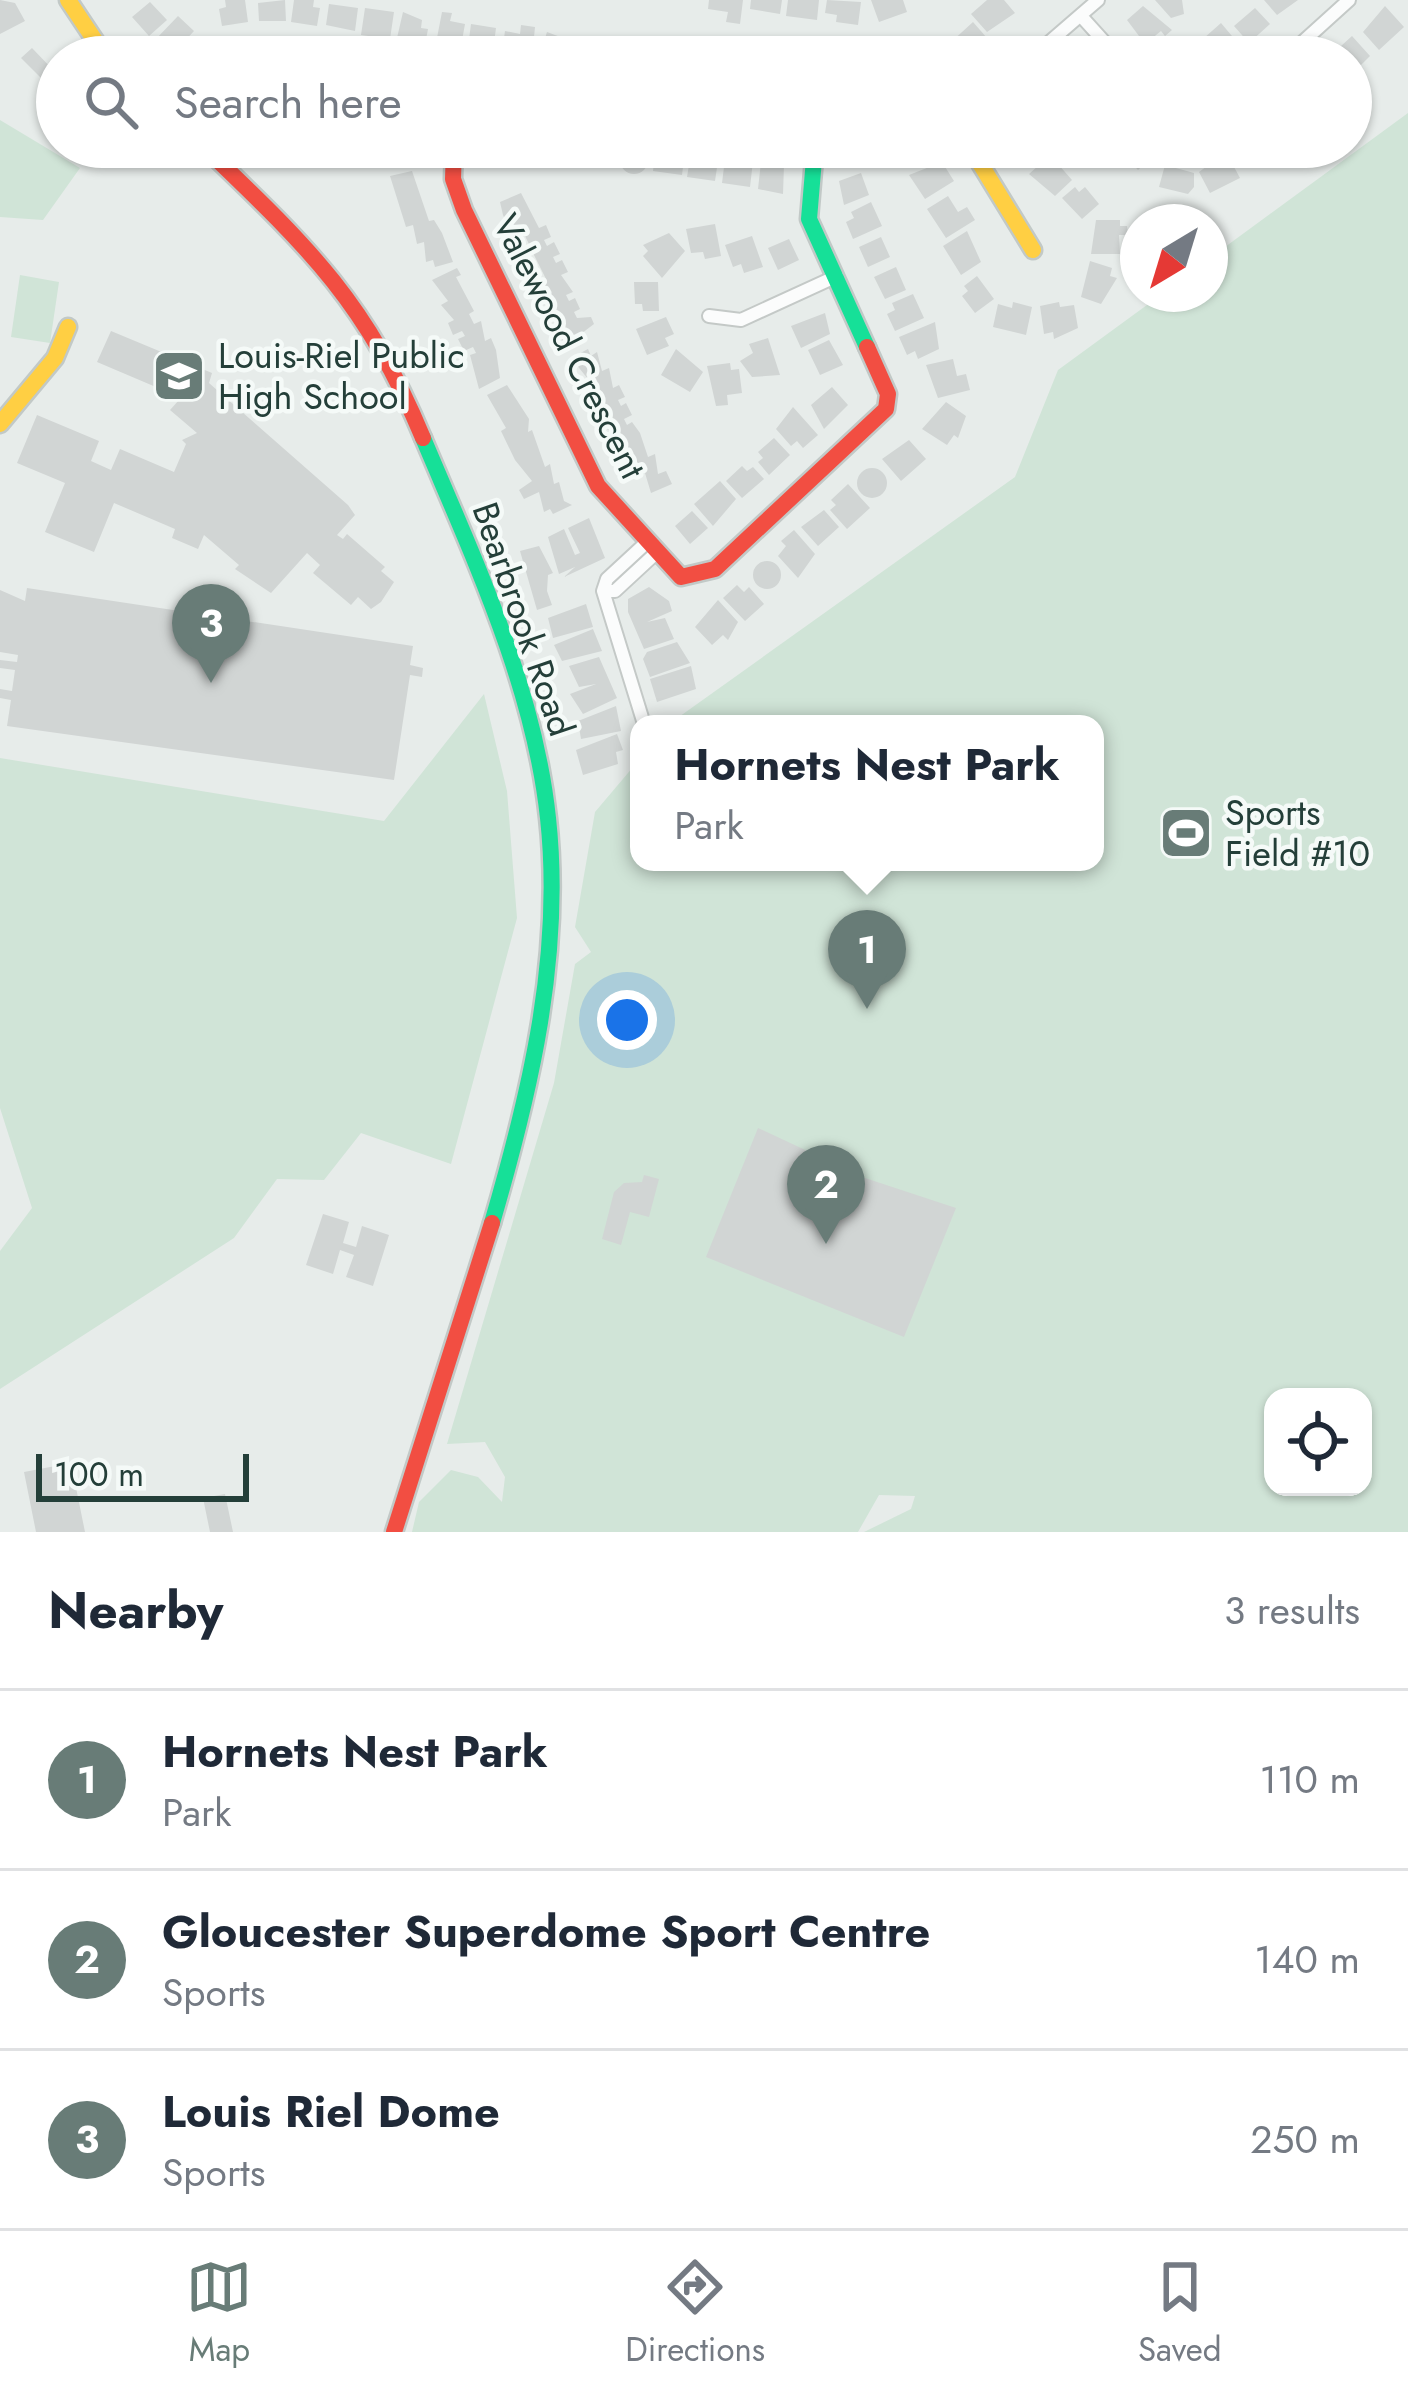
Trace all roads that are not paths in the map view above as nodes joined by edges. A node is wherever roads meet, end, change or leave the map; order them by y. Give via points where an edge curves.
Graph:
1 (68, 0) edge
2 (1098, 0) edge
3 (1349, 0) edge
4 (1081, 16) junction
5 (92, 36) edge
6 (1057, 36) edge
7 (1099, 36) edge
8 (1309, 36) edge
9 (225, 168) edge
10 (453, 168) edge
11 (813, 168) edge
12 (983, 168) edge
13 (1034, 250) dead end
14 (837, 276) junction
15 (709, 316) dead end
16 (68, 327) dead end
17 (0, 424) edge
18 (651, 549) junction
19 (641, 715) edge
20 (394, 1532) edge

1 - 5 street
2 - 4 street
3 - 8 street
4 - 6 street
4 - 7 street
9 - 20 street, Bearbrook Road via 334,277 367,326 488,596 531,720 549,824 551,924 523,1102
10 - 18 street, Valewood Crescent via 464,210 598,486
11 - 14 street, Valewood Crescent via 809,219
12 - 13 street
14 - 15 street via 741,320
14 - 18 street, Valewood Crescent via 887,394 886,409 703,576 681,577
16 - 17 street via 57,356
18 - 19 street via 615,590 604,591

